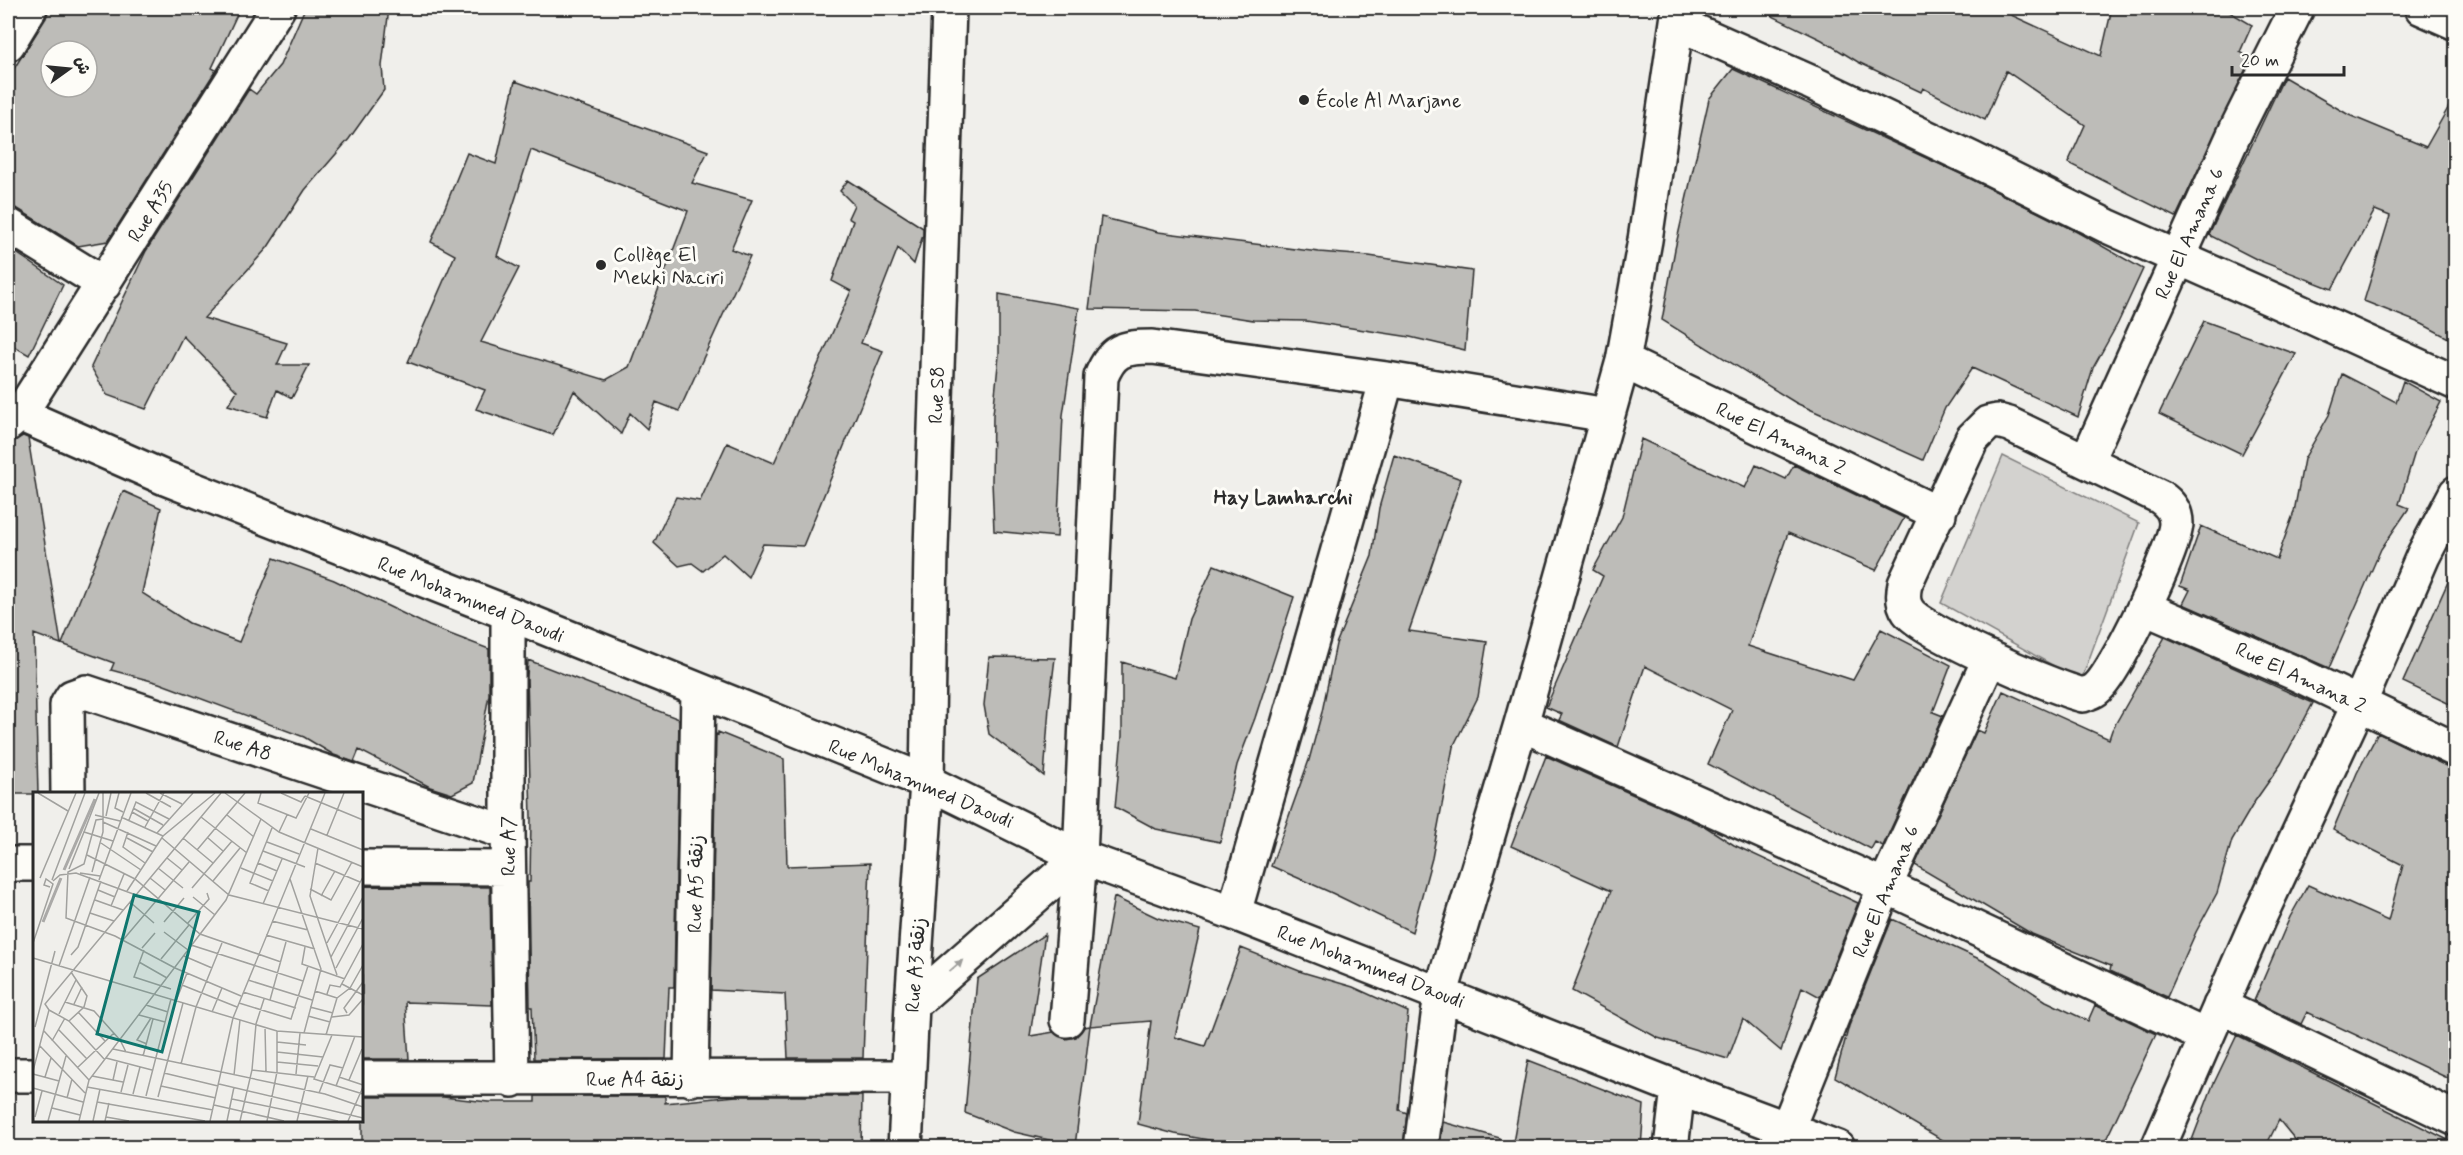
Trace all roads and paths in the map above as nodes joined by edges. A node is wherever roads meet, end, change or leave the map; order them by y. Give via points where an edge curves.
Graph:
1 (30, 8) edge
2 (278, 8) edge
3 (949, 8) edge
4 (2296, 8) edge
5 (2422, 8) edge
6 (1678, 15) edge
7 (2456, 23) edge
8 (8, 44) edge
9 (8, 225) edge
10 (2177, 259) junction
11 (104, 284) junction
12 (1623, 361) junction
13 (1387, 379) junction
14 (2456, 383) edge
15 (1607, 415) junction
16 (12, 416) edge
17 (2086, 460) junction
18 (2456, 493) edge
19 (1939, 514) junction
20 (2145, 608) junction
21 (508, 613) junction
22 (1990, 658) junction
23 (698, 690) junction
24 (2359, 704) junction
25 (1521, 724) junction
26 (2456, 750) edge
27 (927, 782) junction
28 (68, 792) edge
29 (508, 833) junction
30 (1080, 857) junction
31 (8, 864) edge
32 (33, 864) edge
33 (363, 867) edge
34 (508, 868) junction
35 (1885, 886) junction
36 (1234, 913) junction
37 (1441, 993) junction
38 (912, 1005) junction
39 (2220, 1006) junction
40 (1067, 1020) dead end
41 (2205, 1036) junction
42 (8, 1075) edge
43 (33, 1075) edge
44 (908, 1077) junction
45 (363, 1078) edge
46 (691, 1079) junction
47 (512, 1080) junction
48 (1678, 1088) junction
49 (2456, 1119) edge
50 (1788, 1127) junction
51 (905, 1148) edge
52 (1421, 1148) edge
53 (1671, 1148) edge
54 (1838, 1148) edge
55 (2158, 1148) edge

1 - 8 street
2 - 11 street, Rue A35
3 - 27 street, Rue S8
4 - 10 street, Rue El Amana 6
5 - 7 street
6 - 10 street
6 - 12 street
9 - 11 street
10 - 14 street
10 - 17 street, Rue El Amana 6
11 - 16 street, Rue A35
12 - 15 street
12 - 19 street, Rue El Amana 2
13 - 15 street
13 - 30 street via 1152,348 1126,349 1107,362 1101,377
13 - 36 street
15 - 25 street
16 - 21 street, Rue Mohammed Daoudi
17 - 19 street via 2009,424 1988,423 1972,439
17 - 20 street via 2168,502 2175,513 2174,537
18 - 24 street via 2423,556
19 - 22 street via 1905,584 1907,610 1926,626
20 - 22 street via 2108,674 2096,689 2083,695
20 - 24 street, Rue El Amana 2
21 - 23 street, Rue Mohammed Daoudi
21 - 29 street, Rue A7
22 - 35 street, Rue El Amana 6
23 - 27 street, Rue Mohammed Daoudi
23 - 46 street, Rue A5 زنقة
24 - 26 street, Rue El Amana 2
24 - 39 street
25 - 35 street
25 - 37 street
27 - 30 street, Rue Mohammed Daoudi
27 - 38 street, Rue A3 زنقة
28 - 29 street, Rue A8 via 67,705 72,697 86,692
29 - 34 street, Rue A7
30 - 36 street, Rue Mohammed Daoudi
38 -> 30 street
30 - 40 street
31 - 32 street
33 - 34 street
34 - 47 street, Rue A7
35 - 41 street
35 - 50 street, Rue El Amana 6
36 - 37 street, Rue Mohammed Daoudi
37 - 48 street, Rue Mohammed Daoudi
37 - 52 street
38 - 44 street, Rue A3 زنقة
39 - 41 street
39 - 49 street
41 - 55 street
42 - 43 street
44 - 46 street, Rue A4 زنقة
44 - 51 street, Rue A3 زنقة
45 - 47 street, Rue A4 زنقة
46 - 47 street, Rue A4 زنقة
48 - 50 street, Rue Mohammed Daoudi
48 - 53 street
50 - 54 street, Rue Mohammed Daoudi

